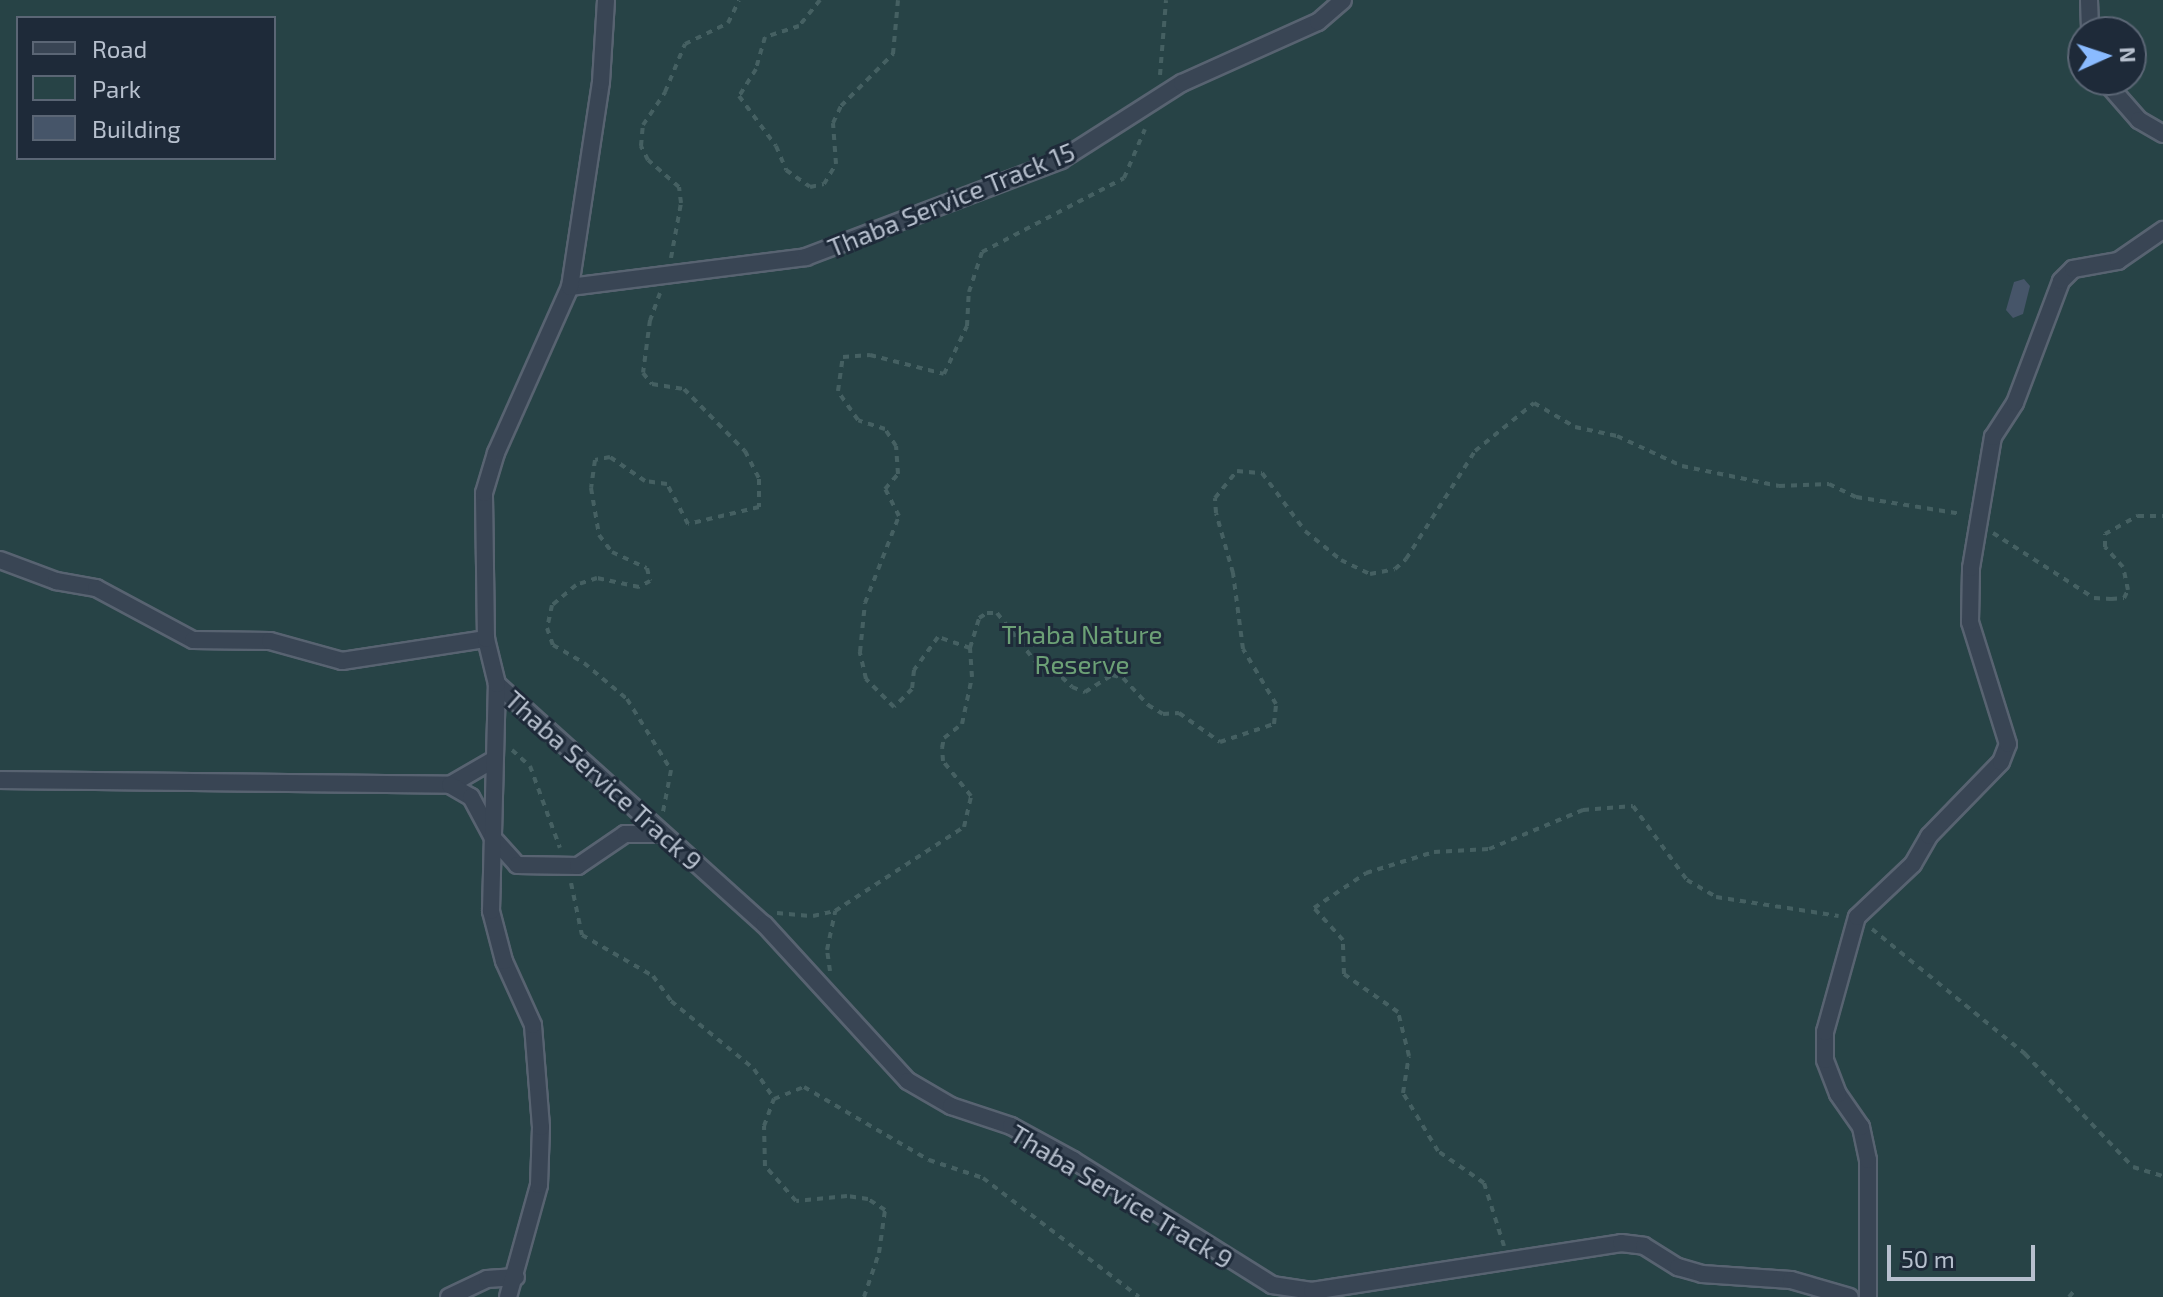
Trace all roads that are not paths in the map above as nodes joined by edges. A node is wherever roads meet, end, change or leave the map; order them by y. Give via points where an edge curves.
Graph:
1 (606, 0) edge
2 (1343, 0) edge
3 (2118, 96) edge
4 (2163, 134) edge
5 (2163, 230) edge
6 (570, 287) junction
7 (0, 560) edge
8 (486, 639) junction
9 (497, 684) junction
10 (493, 760) junction
11 (0, 780) edge
12 (450, 785) junction
13 (660, 834) junction
14 (493, 838) junction
15 (516, 1277) junction
16 (449, 1297) edge
17 (508, 1297) edge
18 (1850, 1297) edge
19 (1868, 1297) edge

1 - 6 street via 601,82
2 - 6 street, Thaba Service Track 15 via 1318,22 1216,65 1061,160 806,257
3 - 4 street via 2139,120
5 - 19 street via 2118,261 2073,269 2061,281 2015,403 1993,437 1978,523 1970,622 2008,744 2001,762 1929,836 1913,864 1857,917 1825,1032 1825,1060 1838,1094 1861,1127 1868,1160
6 - 8 street via 496,453 484,493
7 - 8 street via 56,581 96,588 193,640 270,641 342,661
8 - 9 street
9 - 10 street
9 - 13 street, Thaba Service Track 9
10 - 12 street
10 - 14 street
11 - 12 street
12 - 14 street via 471,797
13 - 14 street via 625,834 591,861 568,867 517,865
13 - 18 street, Thaba Service Track 9 via 752,913 836,997 908,1081 1073,1160 1272,1285 1312,1291 1621,1243 1644,1246 1678,1267 1702,1274 1791,1280
14 - 15 street via 491,911 504,961 533,1025 538,1064 539,1185
15 - 16 street via 487,1279
15 - 17 street

